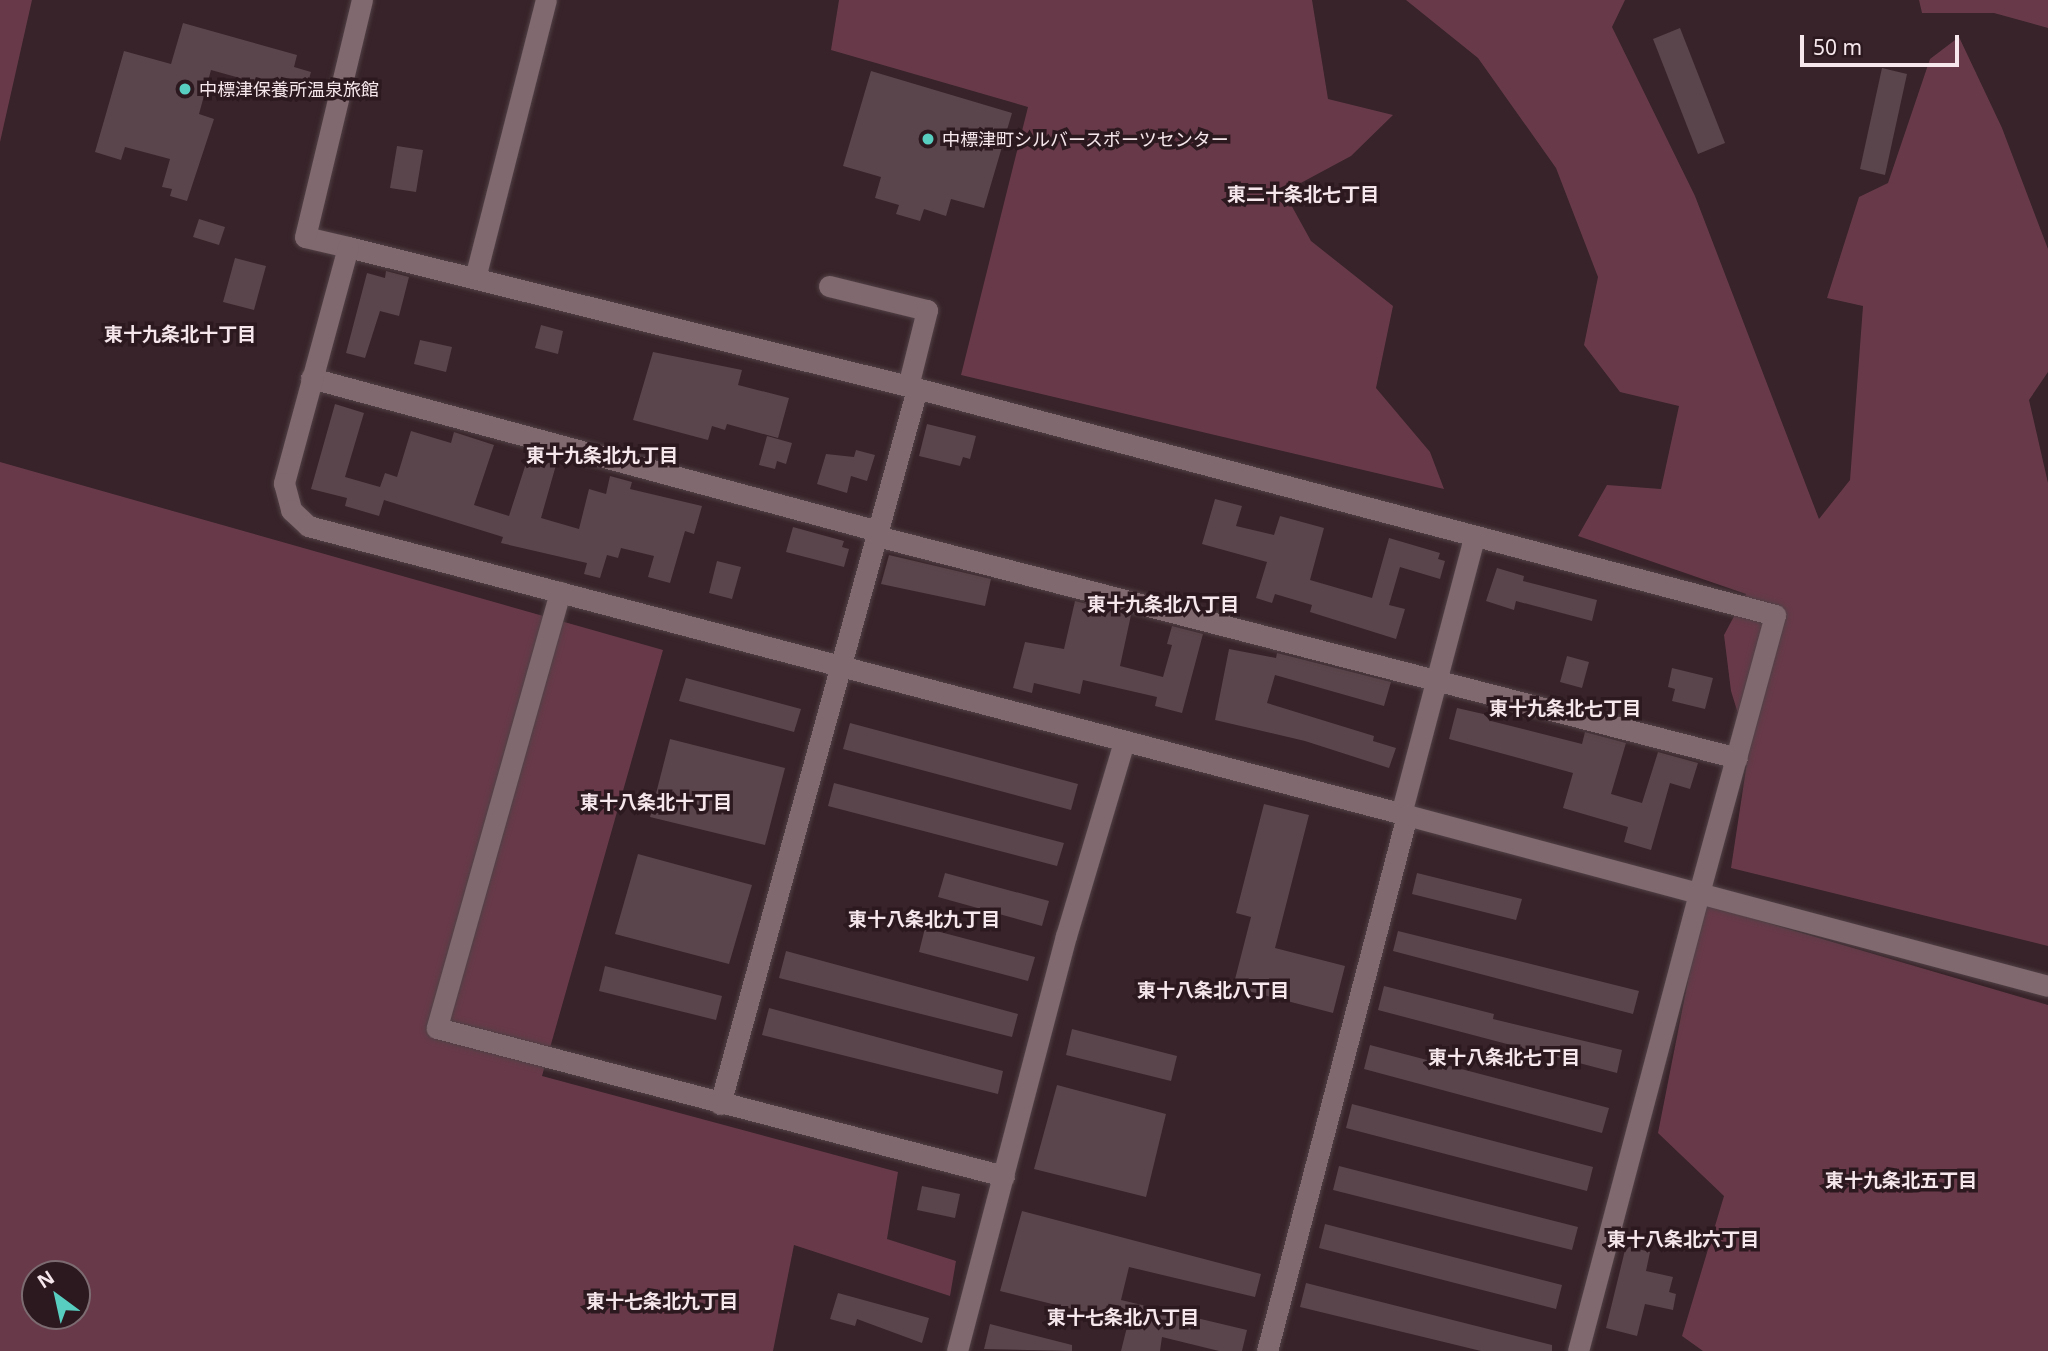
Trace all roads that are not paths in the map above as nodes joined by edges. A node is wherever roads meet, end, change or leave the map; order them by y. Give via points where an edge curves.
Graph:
1 (362, 0) edge
2 (547, 0) edge
3 (348, 247) junction
4 (475, 278) junction
5 (828, 286) dead end
6 (311, 378) junction
7 (913, 388) junction
8 (877, 533) junction
9 (1474, 538) junction
10 (560, 592) junction
11 (841, 668) junction
12 (1437, 677) junction
13 (1124, 741) junction
14 (1737, 758) junction
15 (1404, 814) junction
16 (1699, 893) junction
17 (2048, 986) edge
18 (720, 1104) junction
19 (1004, 1176) junction
20 (957, 1351) edge
21 (1267, 1351) edge
22 (1578, 1351) edge

1 - 3 street via 305,237
2 - 4 street
3 - 4 street
3 - 6 street
4 - 7 street
5 - 7 street via 927,310
6 - 8 street
6 - 10 street via 284,483 291,510 308,526
7 - 8 street
7 - 9 street
8 - 11 street
8 - 12 street
9 - 12 street
9 - 14 street via 1775,615
10 - 11 street
10 - 18 street via 437,1028
11 - 13 street
11 - 18 street
12 - 14 street
12 - 15 street
13 - 15 street
13 - 19 street via 1066,936
14 - 16 street
15 - 16 street
15 - 21 street
16 - 17 street
16 - 22 street
18 - 19 street
19 - 20 street

